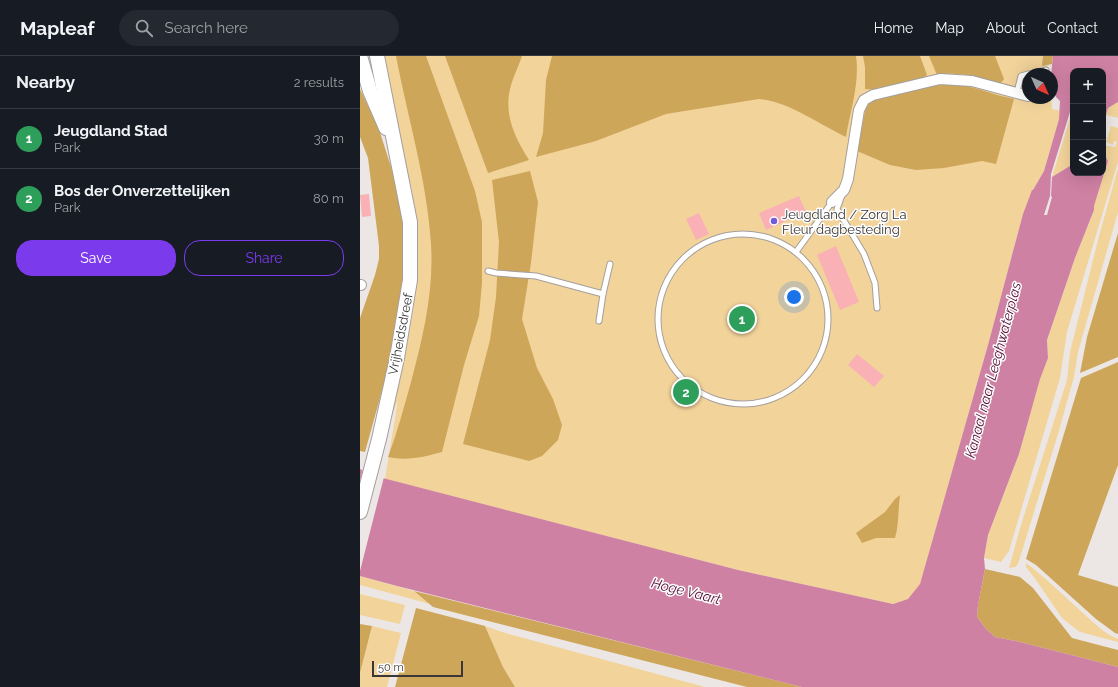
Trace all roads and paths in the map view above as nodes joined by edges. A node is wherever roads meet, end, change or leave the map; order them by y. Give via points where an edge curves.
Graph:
1 (360, 56) edge
2 (377, 56) edge
3 (1022, 76) edge
4 (1017, 92) junction
5 (1022, 94) edge
6 (398, 154) junction
7 (844, 190) junction
8 (832, 202) joint
9 (796, 252) junction
10 (610, 264) dead end
11 (488, 271) dead end
12 (603, 294) junction
13 (877, 308) dead end
14 (598, 320) dead end
15 (360, 512) edge

1 - 6 main road, Vrijheidsdreef via 370,91
2 - 6 main road, Vrijheidsdreef
3 - 4 lane
4 - 5 street
4 - 7 street via 972,81 940,79 873,95 864,100 859,110
6 - 15 main road, Vrijheidsdreef via 410,222 410,280 397,358
7 - 8 street
7 - 13 lane via 837,209 864,254 875,282
8 - 9 lane
9 - 9 lane via 814,273 826,298 828,325 822,352 807,375 786,393 760,403 733,404 706,396 683,380 666,357 658,329 660,301 670,274 690,253 714,239 743,234 771,239
10 - 12 lane
11 - 12 lane via 536,276
12 - 14 lane

